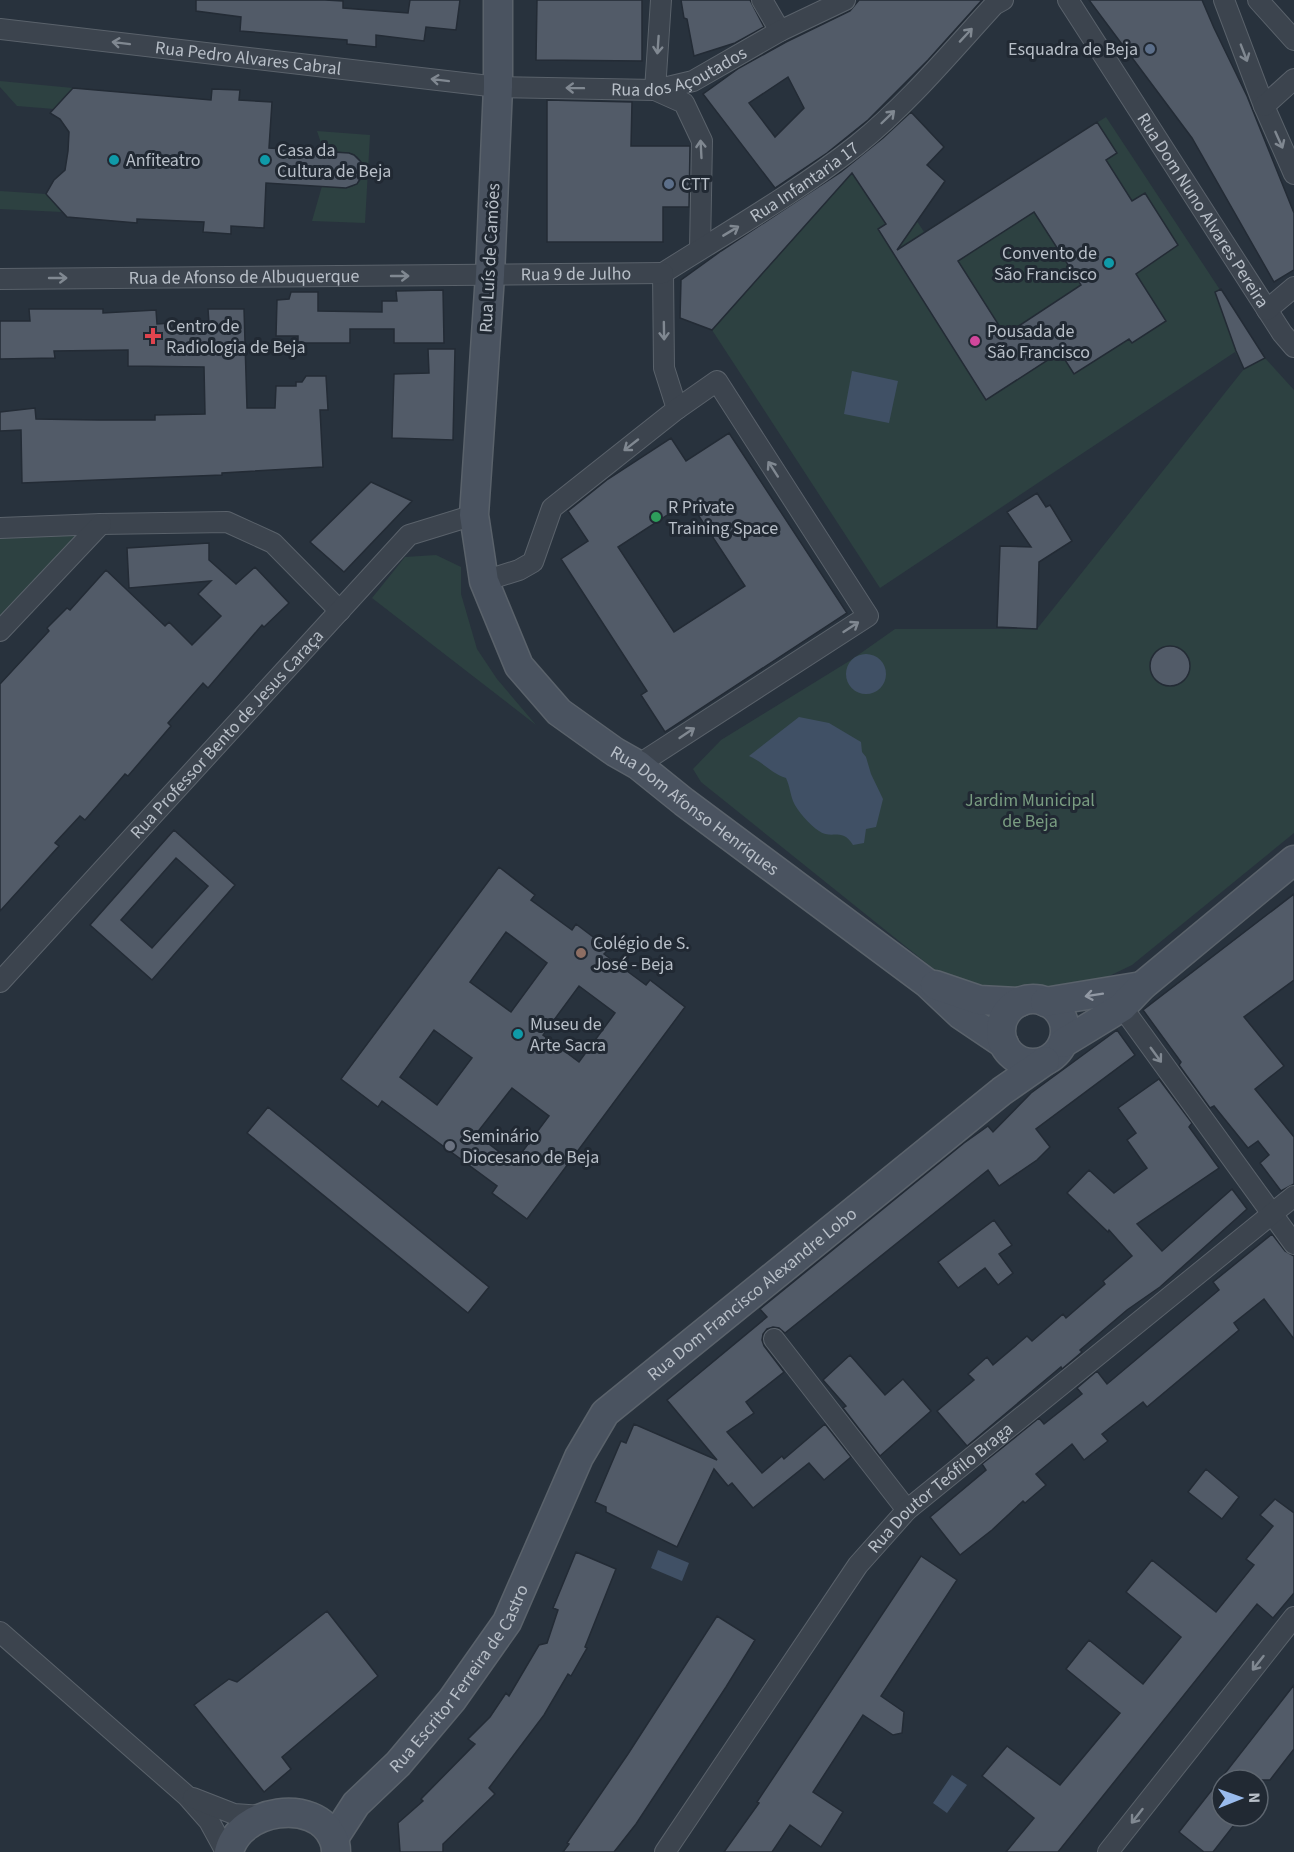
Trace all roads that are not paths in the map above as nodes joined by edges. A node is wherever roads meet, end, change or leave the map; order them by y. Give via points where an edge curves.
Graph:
1 (498, 0) edge
2 (661, 0) edge
3 (762, 0) edge
4 (845, 0) edge
5 (1003, 0) edge
6 (1068, 0) edge
7 (1224, 0) edge
8 (1258, 0) edge
9 (0, 29) edge
10 (780, 31) junction
11 (1294, 40) edge
12 (1294, 79) edge
13 (498, 87) junction
14 (655, 90) junction
15 (1264, 106) junction
16 (1294, 174) edge
17 (700, 249) junction
18 (663, 273) junction
19 (490, 275) junction
20 (0, 279) edge
21 (1294, 287) edge
22 (1267, 310) junction
23 (1294, 347) edge
24 (677, 409) junction
25 (474, 515) junction
26 (100, 524) junction
27 (0, 528) edge
28 (484, 581) junction
29 (340, 611) junction
30 (0, 631) edge
31 (638, 765) junction
32 (1294, 860) edge
33 (0, 982) edge
34 (927, 983) junction
35 (1142, 986) junction
36 (1033, 1002) junction
37 (1122, 1007) junction
38 (1006, 1047) junction
39 (1054, 1052) junction
40 (1009, 1086) junction
41 (1294, 1196) edge
42 (1272, 1215) junction
43 (1294, 1244) edge
44 (774, 1339) dead end
45 (907, 1510) junction
46 (543, 1540) joint
47 (1294, 1617) edge
48 (0, 1632) edge
49 (187, 1796) junction
50 (266, 1816) junction
51 (328, 1837) edge
52 (227, 1852) edge
53 (665, 1852) edge
54 (1108, 1852) edge

1 - 13 main road, Rua Luís de Camões
2 -> 14 street
3 - 10 street
4 - 10 street, Rua dos Açoutados
17 -> 5 street, Rua Infantaria 17 via 780,201 856,145
6 - 22 street, Rua Dom Nuno Alvares Pereira
7 -> 15 street
8 - 11 street
13 -> 9 street, Rua Pedro Alvares Cabral
10 - 14 street, Rua dos Açoutados via 693,81
12 - 15 street
14 -> 13 street, Rua dos Açoutados
13 - 19 main road, Rua Luís de Camões
17 -> 14 street via 702,141 684,103
15 -> 16 street
17 - 18 street, Rua Infantaria 17
18 - 19 street, Rua 9 de Julho
18 -> 24 street via 664,369
20 -> 19 street, Rua de Afonso de Albuquerque
19 - 25 main road, Rua Luís de Camões
21 - 22 street
22 - 23 street, Rua Dom Nuno Alvares Pereira
24 -> 28 street via 552,508 533,562
31 -> 24 street via 868,615 717,381
25 - 28 main road, Rua Dom Afonso Henriques
25 - 29 street, Rua Professor Bento de Jesus Caraça via 410,536
26 - 27 street
26 - 29 street via 228,522 273,543
26 - 30 street
28 - 31 main road, Rua Dom Afonso Henriques via 519,666 559,712
29 - 33 street, Rua Professor Bento de Jesus Caraça
31 - 34 main road, Rua Dom Afonso Henriques
32 - 35 main road
34 - 36 main road via 980,1000
34 - 38 main road, Rua Dom Afonso Henriques via 961,1015
35 -> 36 main road
35 - 37 main road
36 - 38 main road via 1012,1007 1002,1024
36 - 39 main road via 1060,1015 1065,1033
37 - 39 main road
37 -> 42 street
38 - 39 main road via 1029,1063
38 - 40 main road
39 - 40 main road, Rua Dom Francisco Alexandre Lobo
40 - 46 main road, Rua Dom Francisco Alexandre Lobo via 605,1413 579,1457
41 - 42 street, Rua Doutor Teófilo Braga
42 - 43 street
42 - 45 street, Rua Doutor Teófilo Braga
44 - 45 street
45 - 53 street, Rua Doutor Teófilo Braga via 858,1565
46 - 51 main road, Rua Escritor Ferreira de Castro via 507,1622 452,1700
47 -> 54 street
48 - 49 street
49 - 50 street via 234,1814
49 - 52 street
50 - 51 main road via 296,1813
50 - 52 main road via 240,1830

